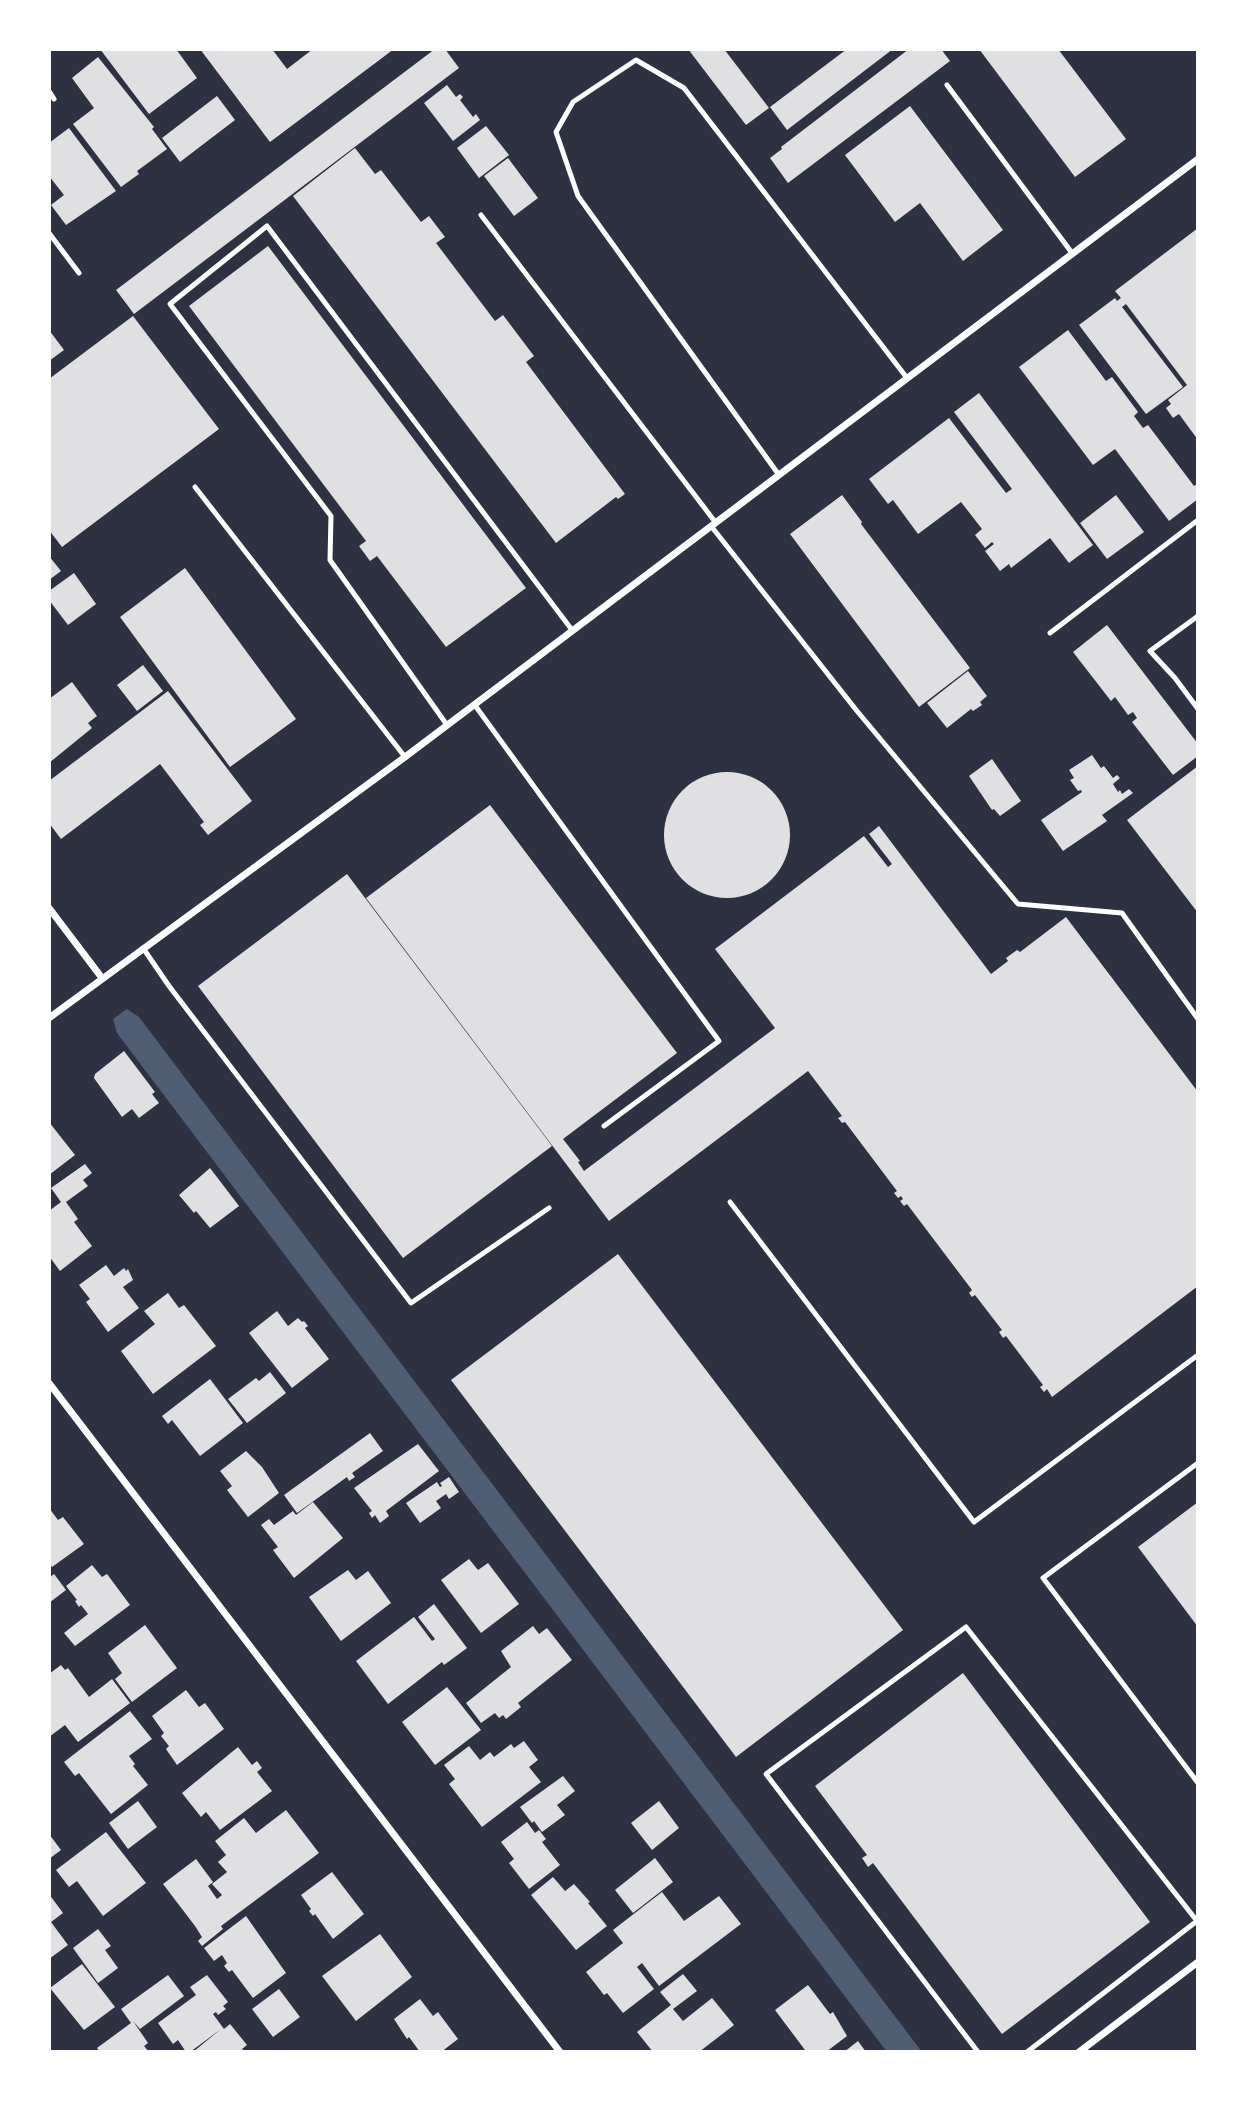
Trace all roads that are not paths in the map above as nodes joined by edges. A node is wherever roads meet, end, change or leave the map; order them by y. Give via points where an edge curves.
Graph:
1 (947, 85) dead end
2 (49, 92) edge
3 (54, 99) dead end
4 (1198, 159) edge
5 (481, 215) dead end
6 (49, 233) edge
7 (1072, 253) junction
8 (79, 273) dead end
9 (907, 378) junction
10 (779, 474) junction
11 (195, 487) dead end
12 (1198, 520) edge
13 (713, 524) junction
14 (1198, 616) edge
15 (572, 630) junction
16 (1050, 633) dead end
17 (474, 704) junction
18 (1198, 709) edge
19 (447, 725) junction
20 (405, 757) junction
21 (49, 908) edge
22 (143, 948) junction
23 (102, 978) junction
24 (49, 1018) edge
25 (1198, 1019) edge
26 (604, 1126) dead end
27 (730, 1202) dead end
28 (549, 1208) dead end
29 (1198, 1355) edge
30 (49, 1382) edge
31 (1198, 1463) edge
32 (1198, 1783) edge
33 (1198, 1921) edge
34 (1198, 1962) edge
35 (560, 2052) edge
36 (978, 2052) edge
37 (1027, 2052) edge
38 (1079, 2052) edge

1 - 7 lane
2 - 3 lane
4 - 7 street
5 - 13 lane
6 - 8 lane
7 - 9 street
9 - 10 street
9 - 10 lane via 684,88 636,60 573,102 556,132 578,196
10 - 13 street
11 - 20 lane
12 - 16 lane
13 - 15 street
13 - 25 lane via 857,712 1018,904 1122,913
14 - 18 lane via 1150,651
15 - 17 street
15 - 19 lane via 267,226 170,304 331,516 330,560
17 - 19 street
17 - 26 lane via 719,1041
19 - 20 street
20 - 22 street
21 - 23 street
22 - 23 street
22 - 28 lane via 411,1303
23 - 24 street
27 - 29 lane via 974,1522
30 - 35 street
31 - 32 lane via 1043,1578
33 - 36 lane via 966,1627 766,1774
33 - 37 lane
34 - 38 street

